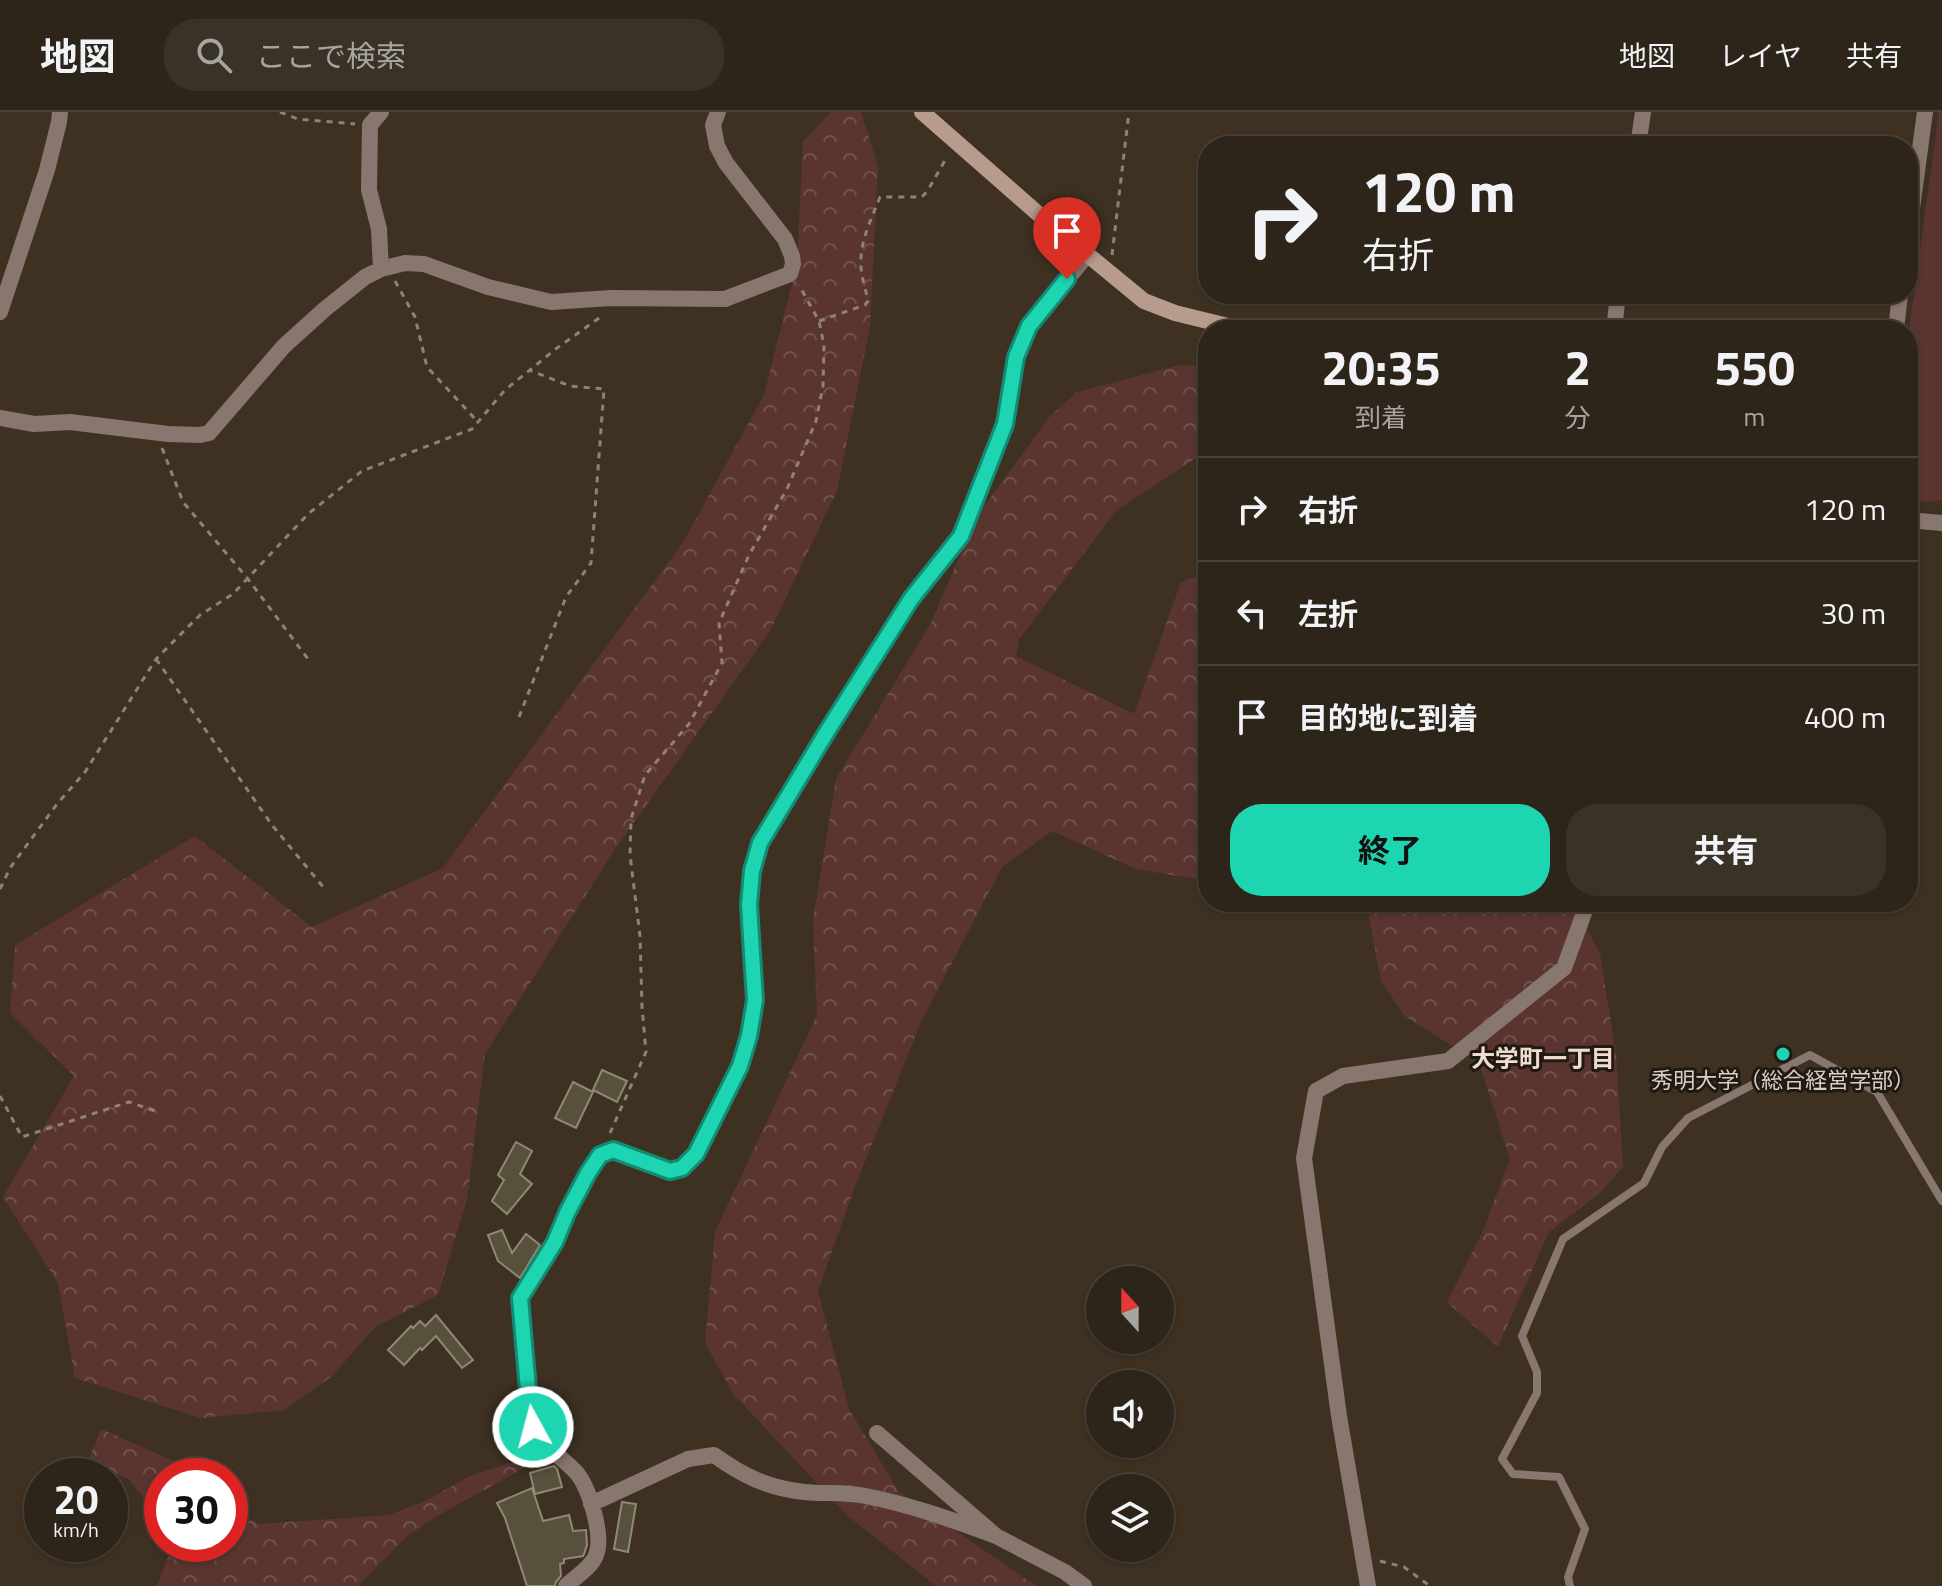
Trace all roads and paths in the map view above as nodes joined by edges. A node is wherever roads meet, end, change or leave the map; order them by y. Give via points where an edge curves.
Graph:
1 (60, 112) edge
2 (280, 112) edge
3 (718, 112) edge
4 (922, 112) edge
5 (1129, 112) edge
6 (1643, 112) edge
7 (1925, 112) edge
8 (376, 118) edge
9 (1639, 136) edge
10 (955, 143) junction
11 (1918, 164) edge
12 (1087, 255) junction
13 (384, 268) junction
14 (790, 274) junction
15 (1110, 274) junction
16 (611, 298) junction
17 (0, 312) edge
18 (1203, 320) edge
19 (819, 321) junction
20 (529, 370) junction
21 (0, 418) edge
22 (478, 422) junction
23 (157, 433) junction
24 (1918, 521) edge
25 (1942, 523) edge
26 (248, 579) junction
27 (156, 659) junction
28 (308, 659) dead end
29 (519, 717) dead end
30 (324, 888) dead end
31 (0, 889) edge
32 (1584, 912) edge
33 (0, 1096) edge
34 (158, 1112) dead end
35 (600, 1155) junction
36 (1942, 1201) edge
37 (877, 1433) dead end
38 (591, 1504) junction
39 (996, 1536) junction
40 (1364, 1557) junction
41 (566, 1586) edge
42 (1084, 1586) edge
43 (1368, 1586) edge
44 (1430, 1586) edge
45 (1570, 1586) edge

1 - 17 street via 47,170
2 - 8 path via 298,119
3 - 14 street via 713,125 717,146 785,239 792,256
4 - 10 street
5 - 15 path
6 - 9 street
7 - 11 street
8 - 13 street via 369,190
10 - 12 street
10 - 19 path via 922,197 880,197 861,253 865,305
12 - 15 street
12 - 35 street via 1029,326 1016,357 1005,424 961,536 911,599 760,843 749,905 755,1000 749,1036 740,1066 696,1154 682,1168 670,1171 613,1150
13 - 16 street via 424,264 551,302
13 - 22 path via 415,317 427,367
13 - 23 street via 365,277 284,346 209,433
14 - 16 street via 725,299
14 - 19 path
15 - 18 street via 1144,301
16 - 20 path via 601,319
19 - 35 path via 823,386 816,421 719,623 722,663 689,724 645,775 631,819 646,1052
20 - 22 path
20 - 29 path via 570,386 604,389 591,563 566,597
21 - 23 street
22 - 26 path via 472,429 362,471 308,514
23 - 26 path via 183,502
24 - 25 street
26 - 27 path via 200,615
26 - 28 path
27 - 30 path via 272,825
27 - 31 path via 85,772 10,868
32 - 40 street via 1564,968 1448,1061 1343,1076 1316,1091 1304,1158
33 - 34 path via 22,1137 129,1102
35 - 38 street via 520,1298 533,1427 577,1474
36 - 45 lane via 1877,1092 1810,1055 1688,1118 1662,1147 1644,1183 1563,1239 1522,1336 1537,1372 1537,1393 1502,1459 1513,1474 1559,1477 1585,1529 1568,1577
37 - 39 street
38 - 39 street via 688,1459 714,1455 774,1488 862,1495
38 - 41 street via 597,1553
39 - 42 street
40 - 43 street
40 - 44 path via 1404,1567

